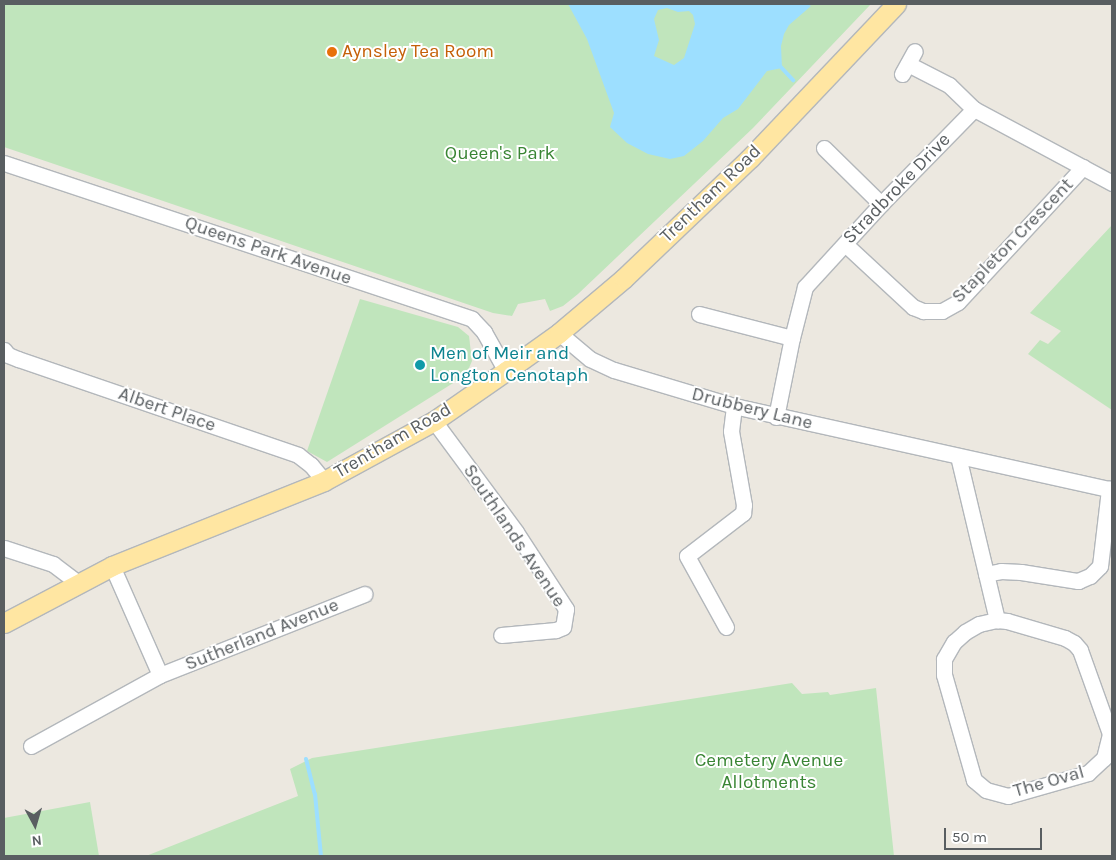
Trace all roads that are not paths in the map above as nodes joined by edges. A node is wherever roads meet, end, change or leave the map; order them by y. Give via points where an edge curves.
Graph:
1 (896, 4) edge
2 (909, 63) dead end
3 (974, 109) junction
4 (824, 148) dead end
5 (4, 163) edge
6 (1083, 167) junction
7 (1112, 183) edge
8 (881, 204) junction
9 (845, 244) junction
10 (699, 313) dead end
11 (560, 332) junction
12 (792, 338) junction
13 (4, 350) edge
14 (506, 371) junction
15 (734, 406) junction
16 (776, 417) junction
17 (434, 421) junction
18 (958, 456) junction
19 (324, 481) junction
20 (1111, 489) edge
21 (4, 548) edge
22 (112, 566) junction
23 (986, 574) junction
24 (78, 583) junction
25 (365, 594) dead end
26 (997, 620) junction
27 (4, 623) edge
28 (726, 627) dead end
29 (501, 634) dead end
30 (160, 675) junction
31 (31, 746) dead end

1 - 11 main road, Trentham Road via 750,158 624,278
2 - 3 street via 949,85
3 - 6 street
3 - 8 street, Stradbroke Drive
4 - 8 street
5 - 14 street, Queens Park Avenue via 472,319 484,332
6 - 7 street
6 - 9 street, Stapleton Crescent via 958,302 942,311 923,311 914,307
8 - 9 street, Stradbroke Drive
9 - 12 street, Stradbroke Drive via 805,287
10 - 12 street
11 - 14 main road, Trentham Road
11 - 15 street, Drubbery Lane via 584,354 614,370
12 - 16 street, Stradbroke Drive
13 - 19 street, Albert Place via 18,359 298,455
14 - 17 main road, Trentham Road
15 - 16 street, Drubbery Lane
15 - 28 street via 731,431 743,513 687,556
16 - 18 street, Drubbery Lane
17 - 19 main road, Trentham Road
17 - 29 street, Southlands Avenue via 516,532 566,609 563,627 556,630
18 - 20 street, Drubbery Lane
18 - 23 street
19 - 22 main road, Trentham Road
20 - 23 street via 1100,566 1096,571 1078,581 1021,578 1001,571
21 - 24 street via 53,564
22 - 24 main road, Trentham Road
22 - 30 street, Sutherland Avenue
23 - 26 street
24 - 27 main road, Trentham Road
25 - 30 street, Sutherland Avenue
26 - 26 street, The Oval via 1065,638 1080,650 1110,734 1104,758 1088,774 1008,796 986,790 974,780 944,675 944,659 954,642 965,632 979,624
30 - 31 street, Sutherland Avenue

